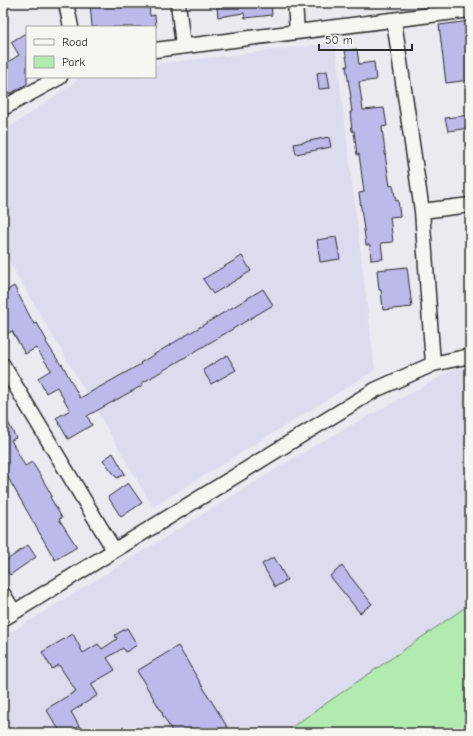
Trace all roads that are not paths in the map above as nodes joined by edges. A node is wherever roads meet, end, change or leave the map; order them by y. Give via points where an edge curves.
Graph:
1 (66, 3) edge
2 (178, 3) edge
3 (294, 3) edge
4 (470, 10) edge
5 (394, 20) junction
6 (71, 26) edge
7 (297, 32) junction
8 (183, 46) junction
9 (156, 50) edge
10 (58, 78) edge
11 (3, 108) edge
12 (470, 205) edge
13 (422, 211) junction
14 (470, 356) edge
15 (433, 364) junction
16 (3, 365) edge
17 (114, 550) junction
18 (3, 594) edge
19 (9, 615) edge

1 - 6 street
2 - 8 street
3 - 7 street
4 - 5 street
5 - 7 street
5 - 13 street
7 - 8 street
8 - 9 street
10 - 11 street
12 - 13 street
13 - 15 street
14 - 15 street
15 - 17 street via 375,390
16 - 17 street
17 - 19 street
18 - 19 street

